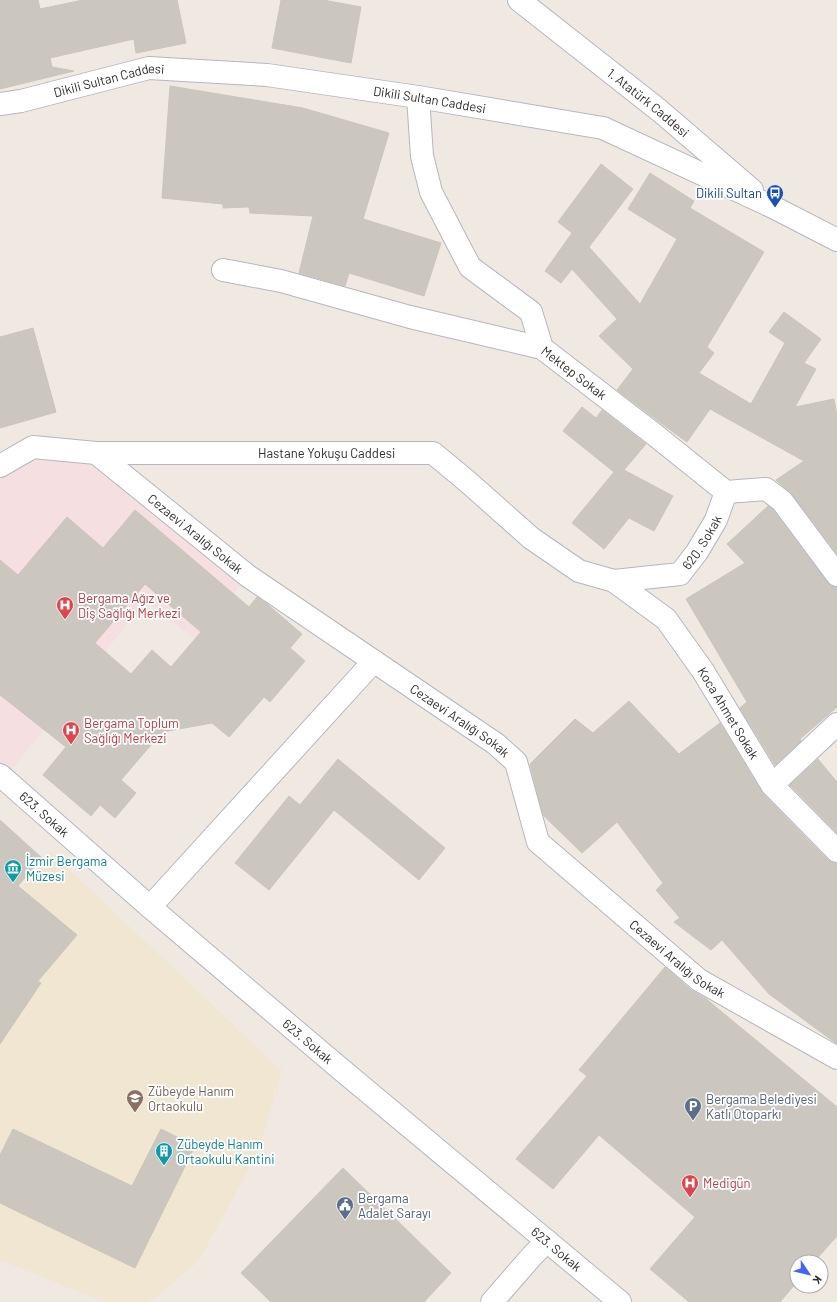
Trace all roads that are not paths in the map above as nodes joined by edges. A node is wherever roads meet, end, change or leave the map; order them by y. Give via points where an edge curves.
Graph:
1 (519, 0) edge
2 (418, 97) junction
3 (0, 104) edge
4 (775, 208) junction
5 (837, 240) edge
6 (223, 270) dead end
7 (542, 348) junction
8 (96, 453) junction
9 (0, 466) edge
10 (726, 492) junction
11 (837, 575) edge
12 (614, 581) junction
13 (374, 661) junction
14 (837, 724) edge
15 (0, 775) edge
16 (772, 786) junction
17 (837, 851) edge
18 (150, 907) junction
19 (837, 1058) edge
20 (547, 1241) junction
21 (492, 1302) edge
22 (620, 1302) edge

1 - 4 street, 1. Atatürk Caddesi via 660,111
2 - 3 street, Dikili Sultan Caddesi via 267,75 149,68 21,101
2 - 4 street, Dikili Sultan Caddesi via 603,128
2 - 7 street via 422,156 431,192 470,267 530,312
4 - 5 street, Dikili Sultan Caddesi
6 - 7 street, Mektep Sokak via 281,281 410,317
7 - 10 street, Mektep Sokak
8 - 9 street, Hastane Yokuşu Caddesi via 33,447
8 - 12 street, Hastane Yokuşu Caddesi via 433,453 531,538 579,571
8 - 13 street, Cezaevi Aralığı Sokak via 248,576
10 - 11 street via 766,489 782,501
10 - 12 street, 620. Sokak via 716,520 680,574
12 - 16 street, Koca Ahmet Sokak via 666,619 703,671
13 - 18 street
13 - 19 street, Cezaevi Aralığı Sokak via 496,744 516,762 538,842 698,980
14 - 16 street
15 - 18 street, 623. Sokak
16 - 17 street, Koca Ahmet Sokak
18 - 20 street, 623. Sokak
20 - 21 street
20 - 22 street, 623. Sokak

